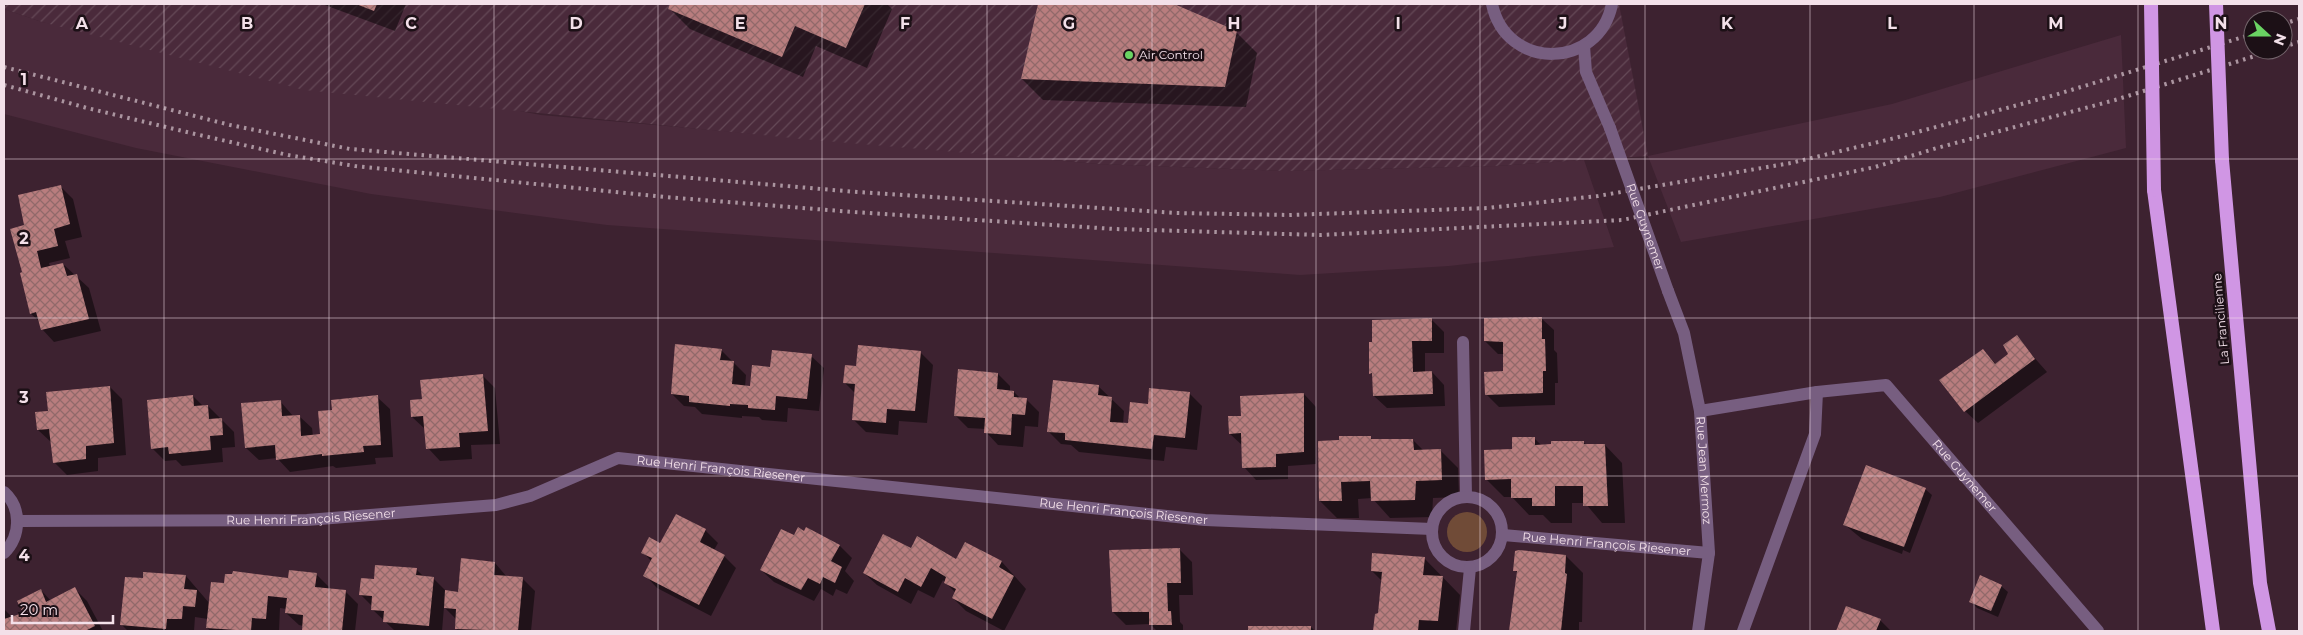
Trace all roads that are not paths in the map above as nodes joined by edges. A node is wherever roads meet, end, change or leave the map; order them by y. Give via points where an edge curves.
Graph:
1 (1492, 4) edge
2 (1612, 4) edge
3 (2151, 4) edge
4 (2216, 4) edge
5 (1584, 46) junction
6 (1463, 342) dead end
7 (1816, 392) junction
8 (1802, 395) joint
9 (1700, 411) junction
10 (4, 492) edge
11 (1466, 496) junction
12 (17, 520) junction
13 (1432, 529) junction
14 (1503, 535) junction
15 (1709, 552) junction
16 (4, 553) edge
17 (1470, 568) junction
18 (1464, 631) edge
19 (1698, 631) edge
20 (1743, 631) edge
21 (2098, 631) edge
22 (2213, 631) edge
23 (2269, 631) edge

1 - 5 street via 1506,34 1522,47 1542,54 1564,54
2 - 5 street via 1610,16 1599,33
3 - 22 highway, bridge via 2154,190
4 - 23 highway, La Francilienne, bridge via 2222,160 2260,583
5 - 9 street, Rue Guynemer, bridge via 1586,72 1610,128 1684,333
6 - 11 street
7 - 8 street, Rue Guynemer
7 - 20 street via 1816,434
7 - 21 street, Rue Guynemer via 1886,385
8 - 9 street, Rue Jean Mermoz
9 - 15 street, Rue Jean Mermoz
10 - 12 street via 15,507
11 - 13 street via 1447,503 1439,510
11 - 14 street via 1478,498 1493,507 1502,523
12 - 13 street, Rue Henri François Riesener via 307,520 496,505 530,496 618,458 1205,520
12 - 16 street via 16,534
13 - 17 street via 1433,541 1442,557 1458,566
14 - 15 street, Rue Henri François Riesener
14 - 17 street via 1496,554 1480,566
15 - 19 street, Rue Jean Mermoz
17 - 18 street

